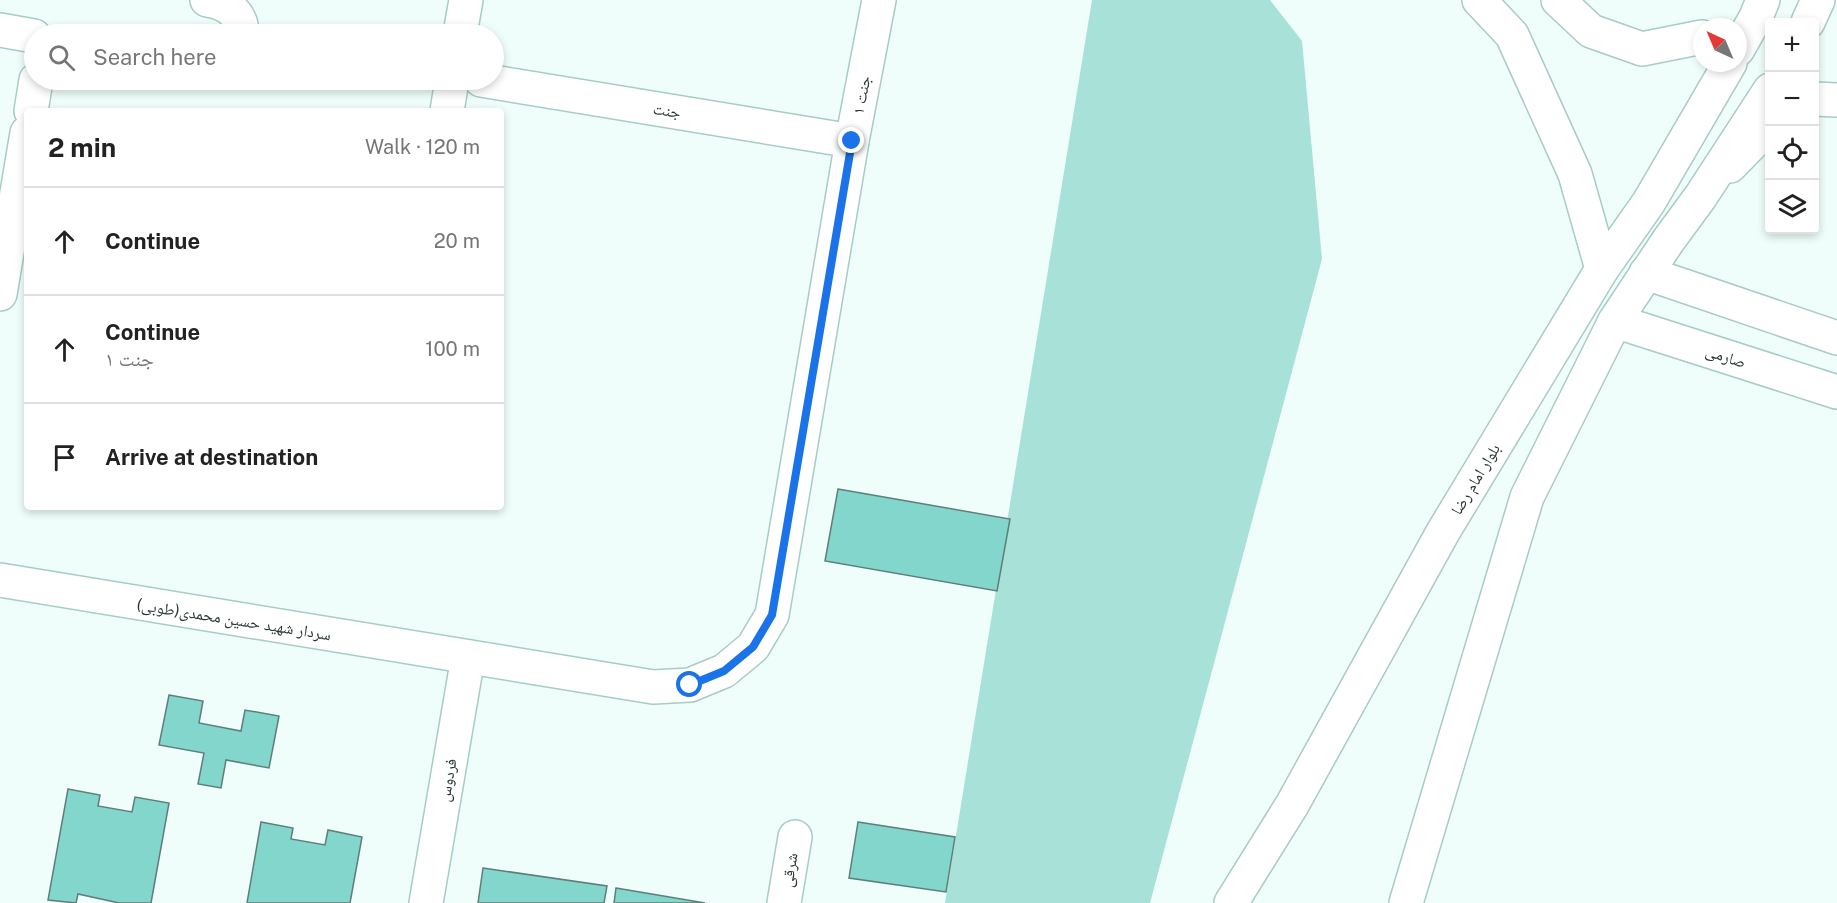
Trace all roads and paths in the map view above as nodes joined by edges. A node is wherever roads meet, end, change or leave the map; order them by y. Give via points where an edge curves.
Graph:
1 (207, 0) edge
2 (466, 0) edge
3 (879, 0) edge
4 (1479, 0) edge
5 (1558, 0) edge
6 (1818, 0) edge
7 (1810, 18) edge
8 (240, 24) edge
9 (462, 24) edge
10 (0, 30) edge
11 (24, 34) edge
12 (1693, 39) edge
13 (1725, 72) edge
14 (504, 84) edge
15 (34, 90) edge
16 (450, 90) edge
17 (1765, 98) edge
18 (1819, 99) edge
19 (1837, 100) edge
20 (31, 108) edge
21 (447, 108) edge
22 (1769, 126) edge
23 (852, 141) junction
24 (24, 151) edge
25 (1701, 196) junction
26 (1602, 269) junction
27 (1646, 273) junction
28 (0, 294) edge
29 (1615, 321) junction
30 (1837, 338) edge
31 (1837, 392) edge
32 (0, 580) edge
33 (772, 615) joint
34 (468, 657) junction
35 (795, 837) dead end
36 (426, 903) edge
37 (784, 903) edge
38 (1231, 903) edge
39 (1406, 903) edge

1 - 8 main road via 231,9
2 - 9 main road
3 - 23 main road, جنت ۱
4 - 26 main road via 1512,35 1575,174
5 - 12 main road via 1591,31 1642,49
6 - 7 main road
10 - 11 main road
13 - 26 main road, بلوار امام رضا via 1649,202
14 - 23 main road, جنت
15 - 20 main road
16 - 21 main road
17 - 25 main road
18 - 19 main road
22 - 25 main road
23 - 33 main road, جنت ۱
24 - 28 main road
25 - 27 main road
26 - 38 main road, بلوار امام رضا via 1443,532 1292,805
27 - 29 main road
27 - 30 main road
29 - 31 main road, صارمی
29 - 39 main road via 1527,497
32 - 34 main road, سردار شهید حسین محمدی(طوبی)
33 - 34 main road, سردار شهید حسین محمدی(طوبی) via 753,647 724,671 690,685 653,687
34 - 36 main road, فردوس
35 - 37 main road, شرقی

